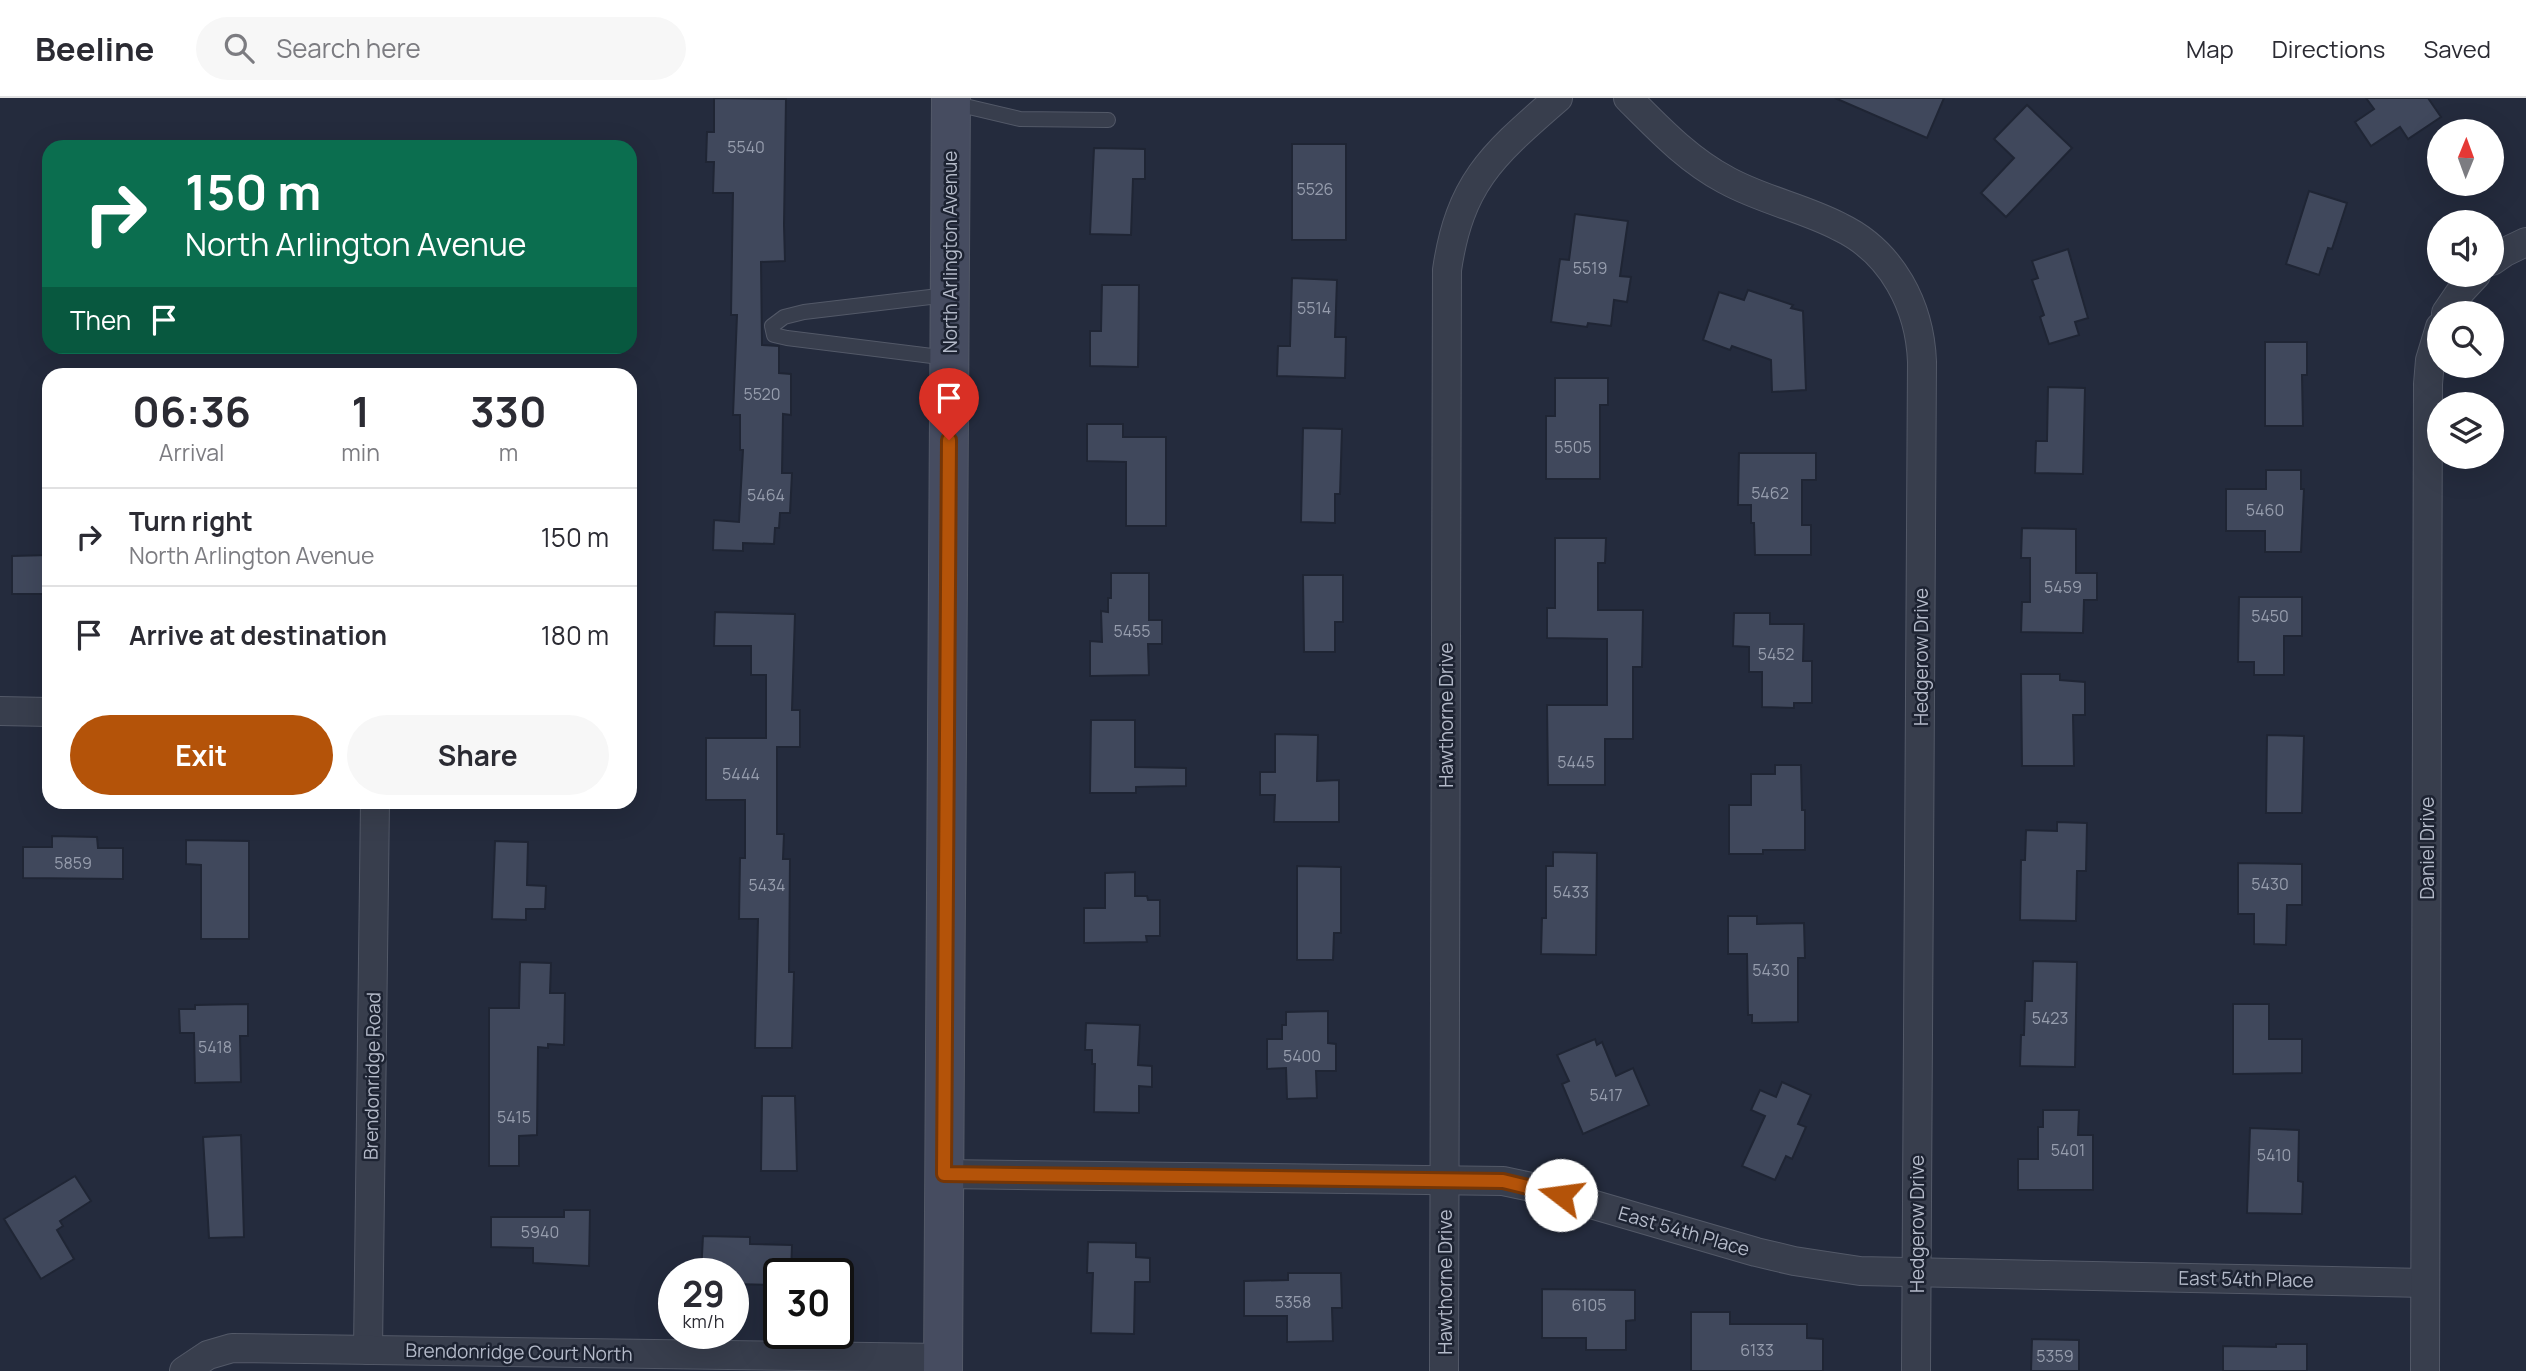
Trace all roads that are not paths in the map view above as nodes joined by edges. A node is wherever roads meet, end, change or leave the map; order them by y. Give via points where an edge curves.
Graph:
1 (1558, 98) edge
2 (1628, 98) edge
3 (951, 100) edge
4 (1108, 120) dead end
5 (2526, 242) edge
6 (2504, 253) edge
7 (2465, 287) edge
8 (949, 295) junction
9 (2454, 301) edge
10 (949, 359) junction
11 (2428, 378) edge
12 (0, 711) edge
13 (42, 712) edge
14 (375, 809) edge
15 (944, 1174) junction
16 (1445, 1181) junction
17 (1917, 1273) junction
18 (2425, 1283) junction
19 (368, 1350) junction
20 (943, 1364) edge
21 (184, 1371) edge
22 (1444, 1371) edge
23 (1916, 1371) edge
24 (2425, 1371) edge

1 - 16 street, Hawthorne Drive via 1503,146 1480,175 1458,221 1447,270
2 - 17 street, Hedgerow Drive via 1707,170 1838,225 1870,246 1903,287 1918,323 1922,376
3 - 4 lane via 1020,119
3 - 8 main road, North Arlington Avenue
5 - 6 street
7 - 9 street
8 - 10 main road, North Arlington Avenue
8 - 10 lane via 804,312 772,326 774,335 787,338
10 - 15 main road, North Arlington Avenue
11 - 18 street, Daniel Drive
12 - 13 street
14 - 19 street, Brendonridge Road
15 - 16 street, East 54th Place
15 - 20 main road, North Arlington Avenue
16 - 17 street, East 54th Place via 1503,1181 1536,1188 1794,1261 1860,1271
16 - 22 street, Hawthorne Drive
17 - 18 street, East 54th Place
17 - 23 street, Hedgerow Drive
18 - 24 street, Daniel Drive
19 - 20 street, Brendonridge Court North
19 - 21 street, Brendonridge Court North via 232,1348 208,1355

